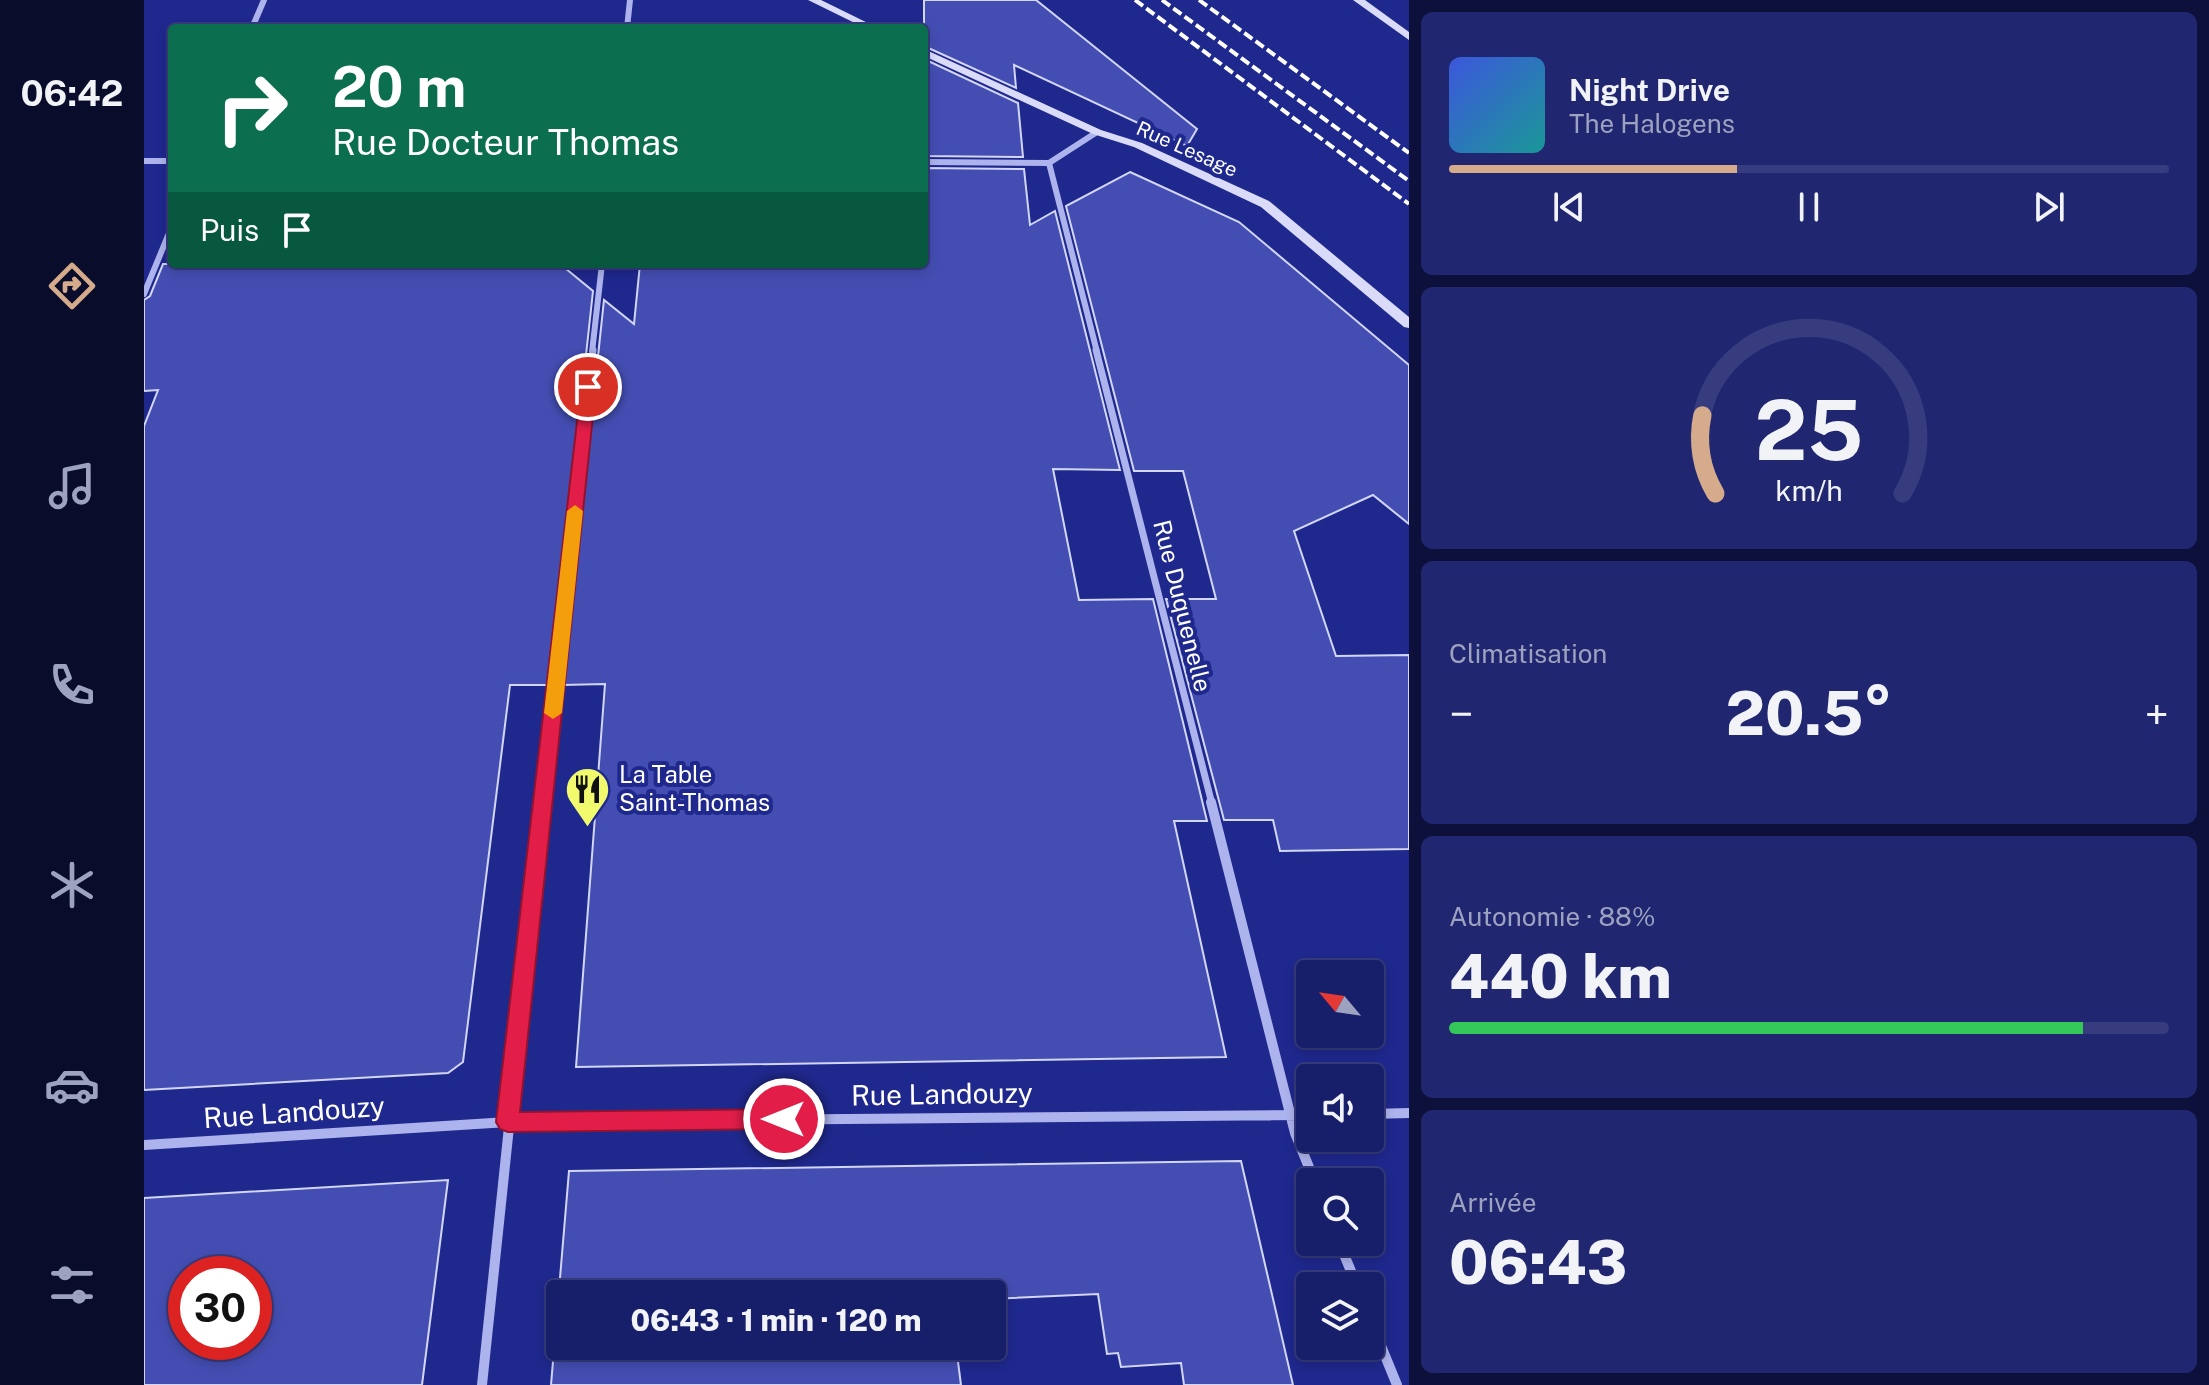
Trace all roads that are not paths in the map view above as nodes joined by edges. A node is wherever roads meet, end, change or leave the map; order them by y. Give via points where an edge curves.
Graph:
1 (264, 0) edge
2 (630, 0) edge
3 (813, 0) edge
4 (1358, 0) edge
5 (254, 24) edge
6 (627, 24) edge
7 (864, 24) edge
8 (1409, 37) edge
9 (928, 54) edge
10 (1097, 132) junction
11 (144, 161) edge
12 (168, 161) edge
13 (928, 162) edge
14 (1049, 163) junction
15 (168, 239) edge
16 (602, 268) edge
17 (144, 294) edge
18 (1409, 324) edge
19 (1409, 1113) edge
20 (1384, 1114) edge
21 (1292, 1115) junction
22 (1296, 1115) edge
23 (508, 1122) junction
24 (144, 1145) edge
25 (1309, 1168) edge
26 (1384, 1353) edge
27 (482, 1385) edge
28 (1397, 1385) edge

1 - 5 street
2 - 6 street
3 - 7 street
4 - 8 street
9 - 10 street, Rue Lesage
10 - 14 street
10 - 18 street, Rue Lesage via 1138,145 1265,204
11 - 12 street
13 - 14 street
14 - 21 street, Rue Duquenelle
15 - 17 street
16 - 23 street
19 - 20 street
21 - 22 street, Rue Landouzy
21 - 23 street, Rue Landouzy
21 - 25 street, Rue Duquenelle
23 - 24 street, Rue Landouzy
23 - 27 street
26 - 28 street

